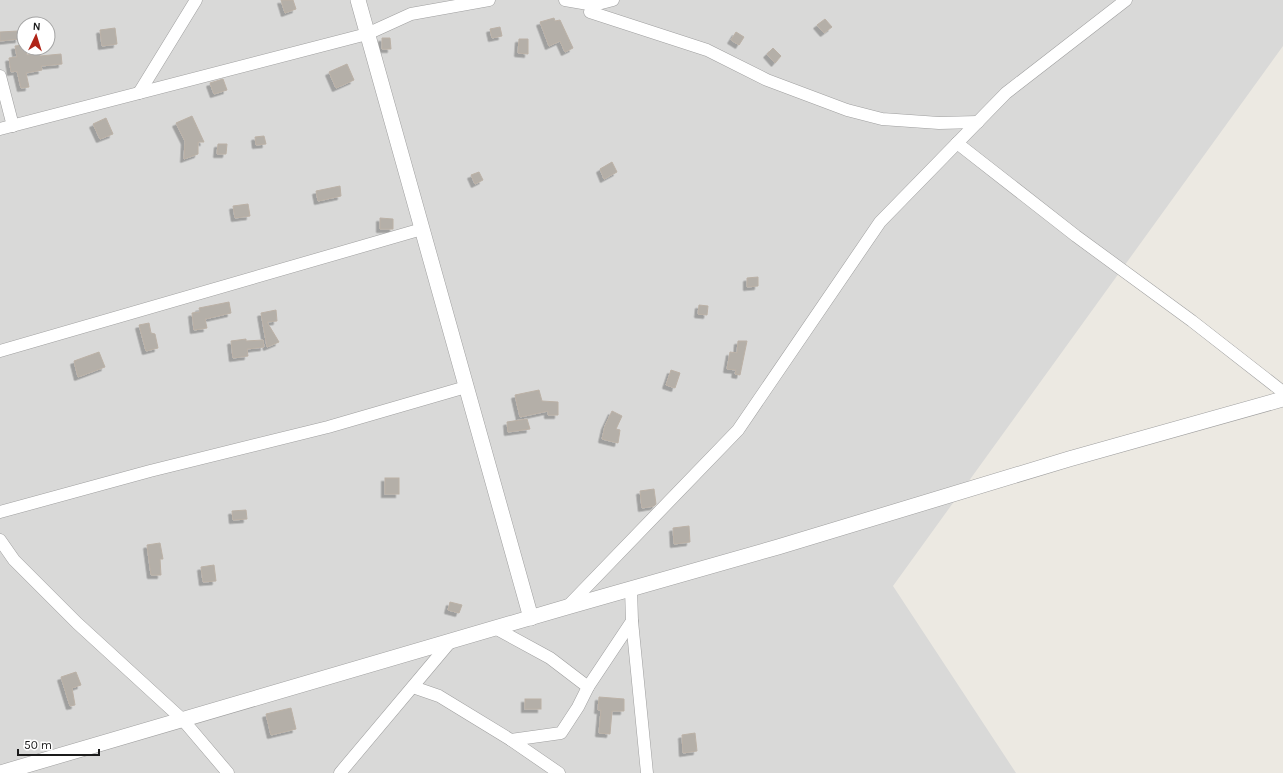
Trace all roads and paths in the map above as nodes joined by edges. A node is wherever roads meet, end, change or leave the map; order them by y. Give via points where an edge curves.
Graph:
1 (196, 0) edge
2 (358, 0) edge
3 (489, 0) edge
4 (564, 0) edge
5 (614, 0) edge
6 (1126, 0) edge
7 (590, 12) dead end
8 (367, 34) junction
9 (0, 76) edge
10 (140, 93) junction
11 (978, 122) junction
12 (13, 126) junction
13 (0, 130) edge
14 (957, 143) junction
15 (422, 229) junction
16 (0, 351) edge
17 (466, 387) junction
18 (1283, 392) edge
19 (1283, 399) edge
20 (0, 512) edge
21 (0, 540) edge
22 (631, 589) junction
23 (568, 607) junction
24 (531, 618) junction
25 (632, 621) junction
26 (495, 628) junction
27 (451, 641) junction
28 (413, 687) junction
29 (588, 687) junction
30 (184, 720) junction
31 (511, 740) junction
32 (0, 773) edge
33 (228, 773) edge
34 (340, 773) edge
35 (559, 773) edge
36 (647, 773) edge

1 - 10 street
2 - 8 street
3 - 8 street via 411,14
4 - 5 street via 594,5
6 - 11 street via 1006,93
7 - 11 street via 707,50 767,80 847,110 882,119 939,123
8 - 10 street
8 - 15 street
9 - 12 street
10 - 12 street
11 - 14 street
12 - 13 street
14 - 18 street
14 - 23 street via 880,222 738,430
15 - 16 street
15 - 17 street
17 - 20 street via 328,427 150,471
17 - 24 street
19 - 22 street via 1069,459
21 - 30 street via 14,560 77,622
22 - 23 street
22 - 25 street
23 - 24 street
24 - 26 street
25 - 29 street
25 - 36 street
26 - 27 street
26 - 29 street via 550,658
27 - 28 street
27 - 30 street
28 - 31 street via 439,696
28 - 34 street
29 - 31 street via 561,733
30 - 32 street
30 - 33 street
31 - 35 street

